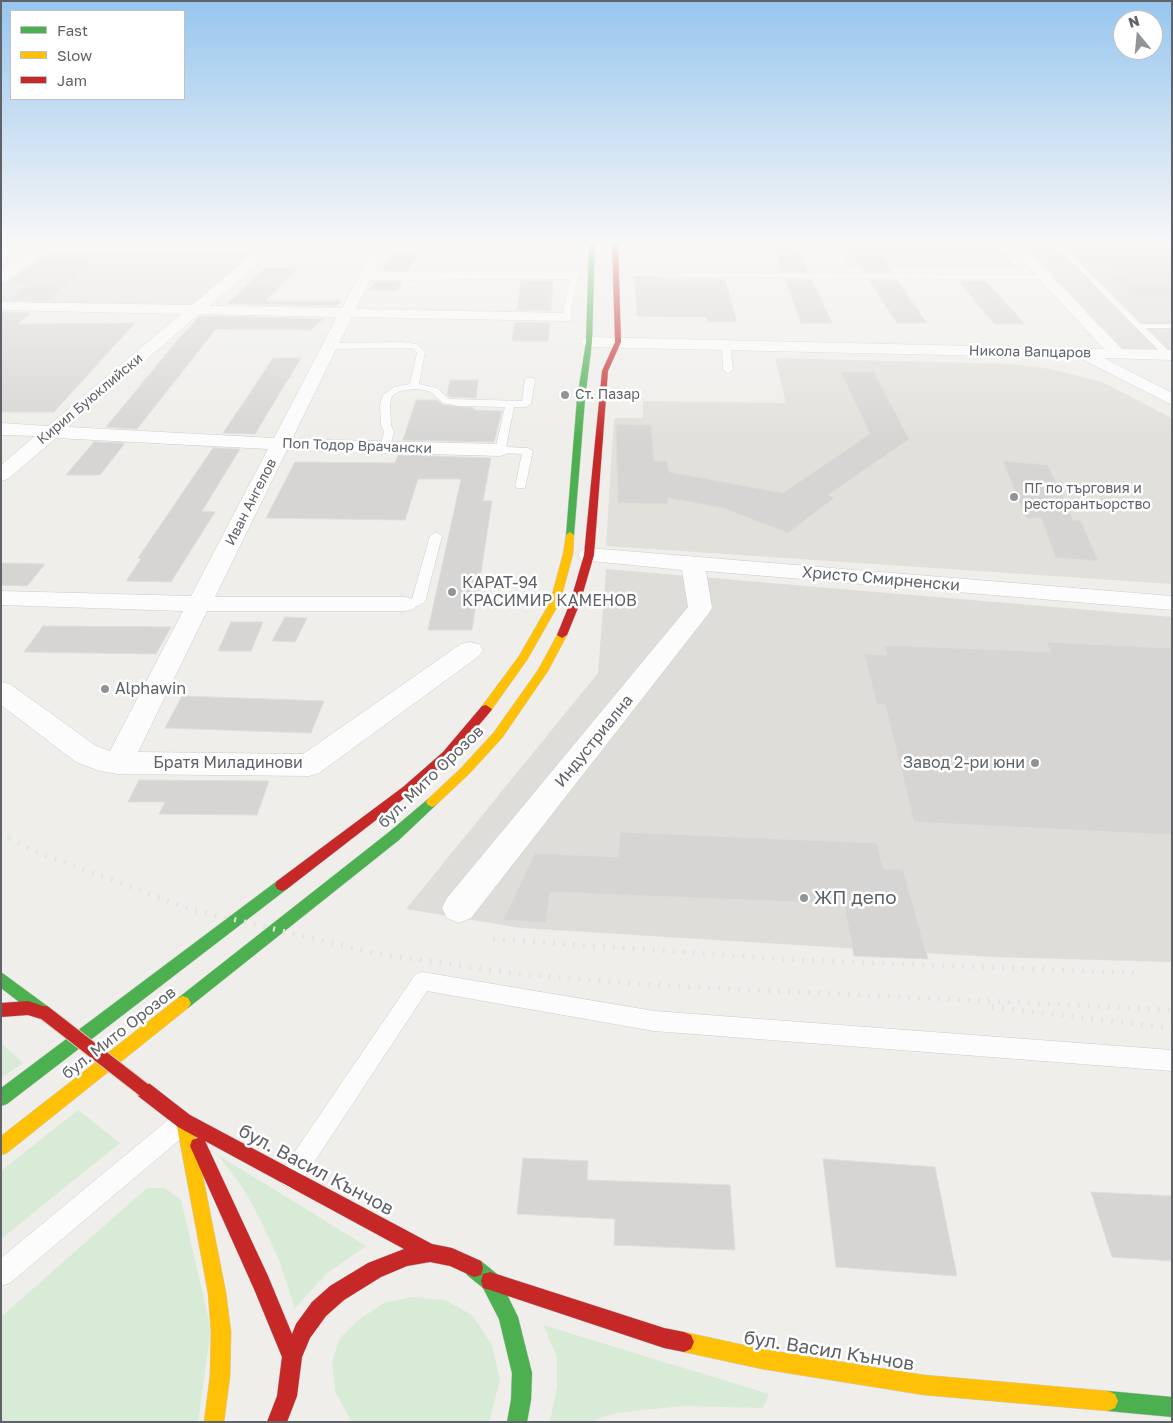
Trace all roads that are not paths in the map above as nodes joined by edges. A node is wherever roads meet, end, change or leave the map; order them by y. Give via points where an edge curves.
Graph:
1 (118, 308) edge
2 (349, 308) edge
3 (568, 308) edge
4 (590, 308) edge
5 (617, 308) edge
6 (1075, 308) edge
7 (1121, 308) edge
8 (195, 310) junction
9 (347, 313) junction
10 (566, 317) joint
11 (1138, 326) junction
12 (1172, 326) edge
13 (589, 342) junction
14 (618, 342) junction
15 (726, 345) junction
16 (330, 346) junction
17 (1081, 353) junction
18 (1118, 354) junction
19 (1170, 355) edge
20 (728, 370) dead end
21 (530, 380) dead end
22 (414, 386) junction
23 (1172, 400) edge
24 (510, 404) junction
25 (1, 429) edge
26 (50, 432) junction
27 (280, 444) junction
28 (385, 447) junction
29 (500, 450) junction
30 (1, 475) edge
31 (521, 486) dead end
32 (436, 536) dead end
33 (589, 555) junction
34 (693, 564) junction
35 (1, 598) edge
36 (1172, 603) edge
37 (200, 604) junction
38 (405, 604) joint
39 (470, 650) dead end
40 (1, 691) edge
41 (118, 763) junction
42 (459, 908) dead end
43 (1, 979) edge
44 (1, 1010) edge
45 (45, 1013) junction
46 (1172, 1061) edge
47 (1, 1098) edge
48 (184, 1121) junction
49 (1, 1147) edge
50 (291, 1177) junction
51 (430, 1252) junction
52 (1, 1274) edge
53 (490, 1280) junction
54 (292, 1358) junction
55 (287, 1396) junction
56 (1172, 1407) edge
57 (291, 1412) dead end
58 (214, 1422) edge
59 (276, 1422) edge
60 (517, 1422) edge

1 - 8 street
2 - 9 street, Иван Ангелов
3 - 10 lane
4 - 13 main road, бул. Мито Орозов
5 - 14 main road, бул. Мито Орозов
6 - 18 street
7 - 11 lane
8 - 9 street
8 - 26 street, Кирил Буюклийски
9 - 10 street
9 - 16 street, Иван Ангелов
11 - 12 lane
11 - 19 lane
13 - 14 street, Никола Вапцаров
13 - 47 main road, бул. Мито Орозов via 568,554 556,602 540,631 477,721 447,754 406,790
14 - 15 street, Никола Вапцаров
14 - 33 main road, бул. Мито Орозов via 605,371
15 - 17 street, Никола Вапцаров
15 - 20 lane
16 - 22 lane via 414,346 421,352
16 - 27 street, Иван Ангелов
17 - 18 street, Никола Вапцаров
17 - 23 street
18 - 19 street, Никола Вапцаров
21 - 24 lane via 526,404
22 - 24 lane via 434,390 446,401
22 - 28 lane via 397,389 388,395 385,404 389,432
24 - 29 lane
25 - 26 street, Поп Тодор Врачански
26 - 27 street, Поп Тодор Врачански
26 - 30 street, Кирил Буюклийски
27 - 28 street, Поп Тодор Врачански
27 - 37 street, Иван Ангелов
28 - 29 street, Поп Тодор Врачански
29 - 31 lane, Поп Тодор Врачански via 528,451
32 - 38 lane via 418,602
33 - 34 street, Христо Смирненски
33 - 49 main road, бул. Мито Орозов via 561,640 544,671 498,735 465,771 394,836
34 - 36 street, Христо Смирненски
34 - 42 street, Индустриална via 700,608
35 - 37 street
37 - 38 street
37 - 41 street, Иван Ангелов
39 - 41 street, Братя Миладинови via 309,765
40 - 41 street, Братя Миладинови via 86,754
43 - 45 main road, бул. Васил Кънчов
44 - 45 main road via 28,1008
45 - 48 main road, бул. Васил Кънчов, bridge
46 - 50 lane via 654,1021 422,981
48 - 50 main road, бул. Васил Кънчов
48 - 52 lane
48 - 54 main road, бул. Васил Кънчов via 208,1163
48 - 58 main road via 217,1293 221,1332
50 - 51 main road, бул. Васил Кънчов
51 - 53 main road via 470,1265
51 - 54 main road via 375,1270 337,1293 319,1308 303,1331
53 - 56 main road, бул. Васил Кънчов via 664,1338 762,1359 924,1385
53 - 60 main road via 508,1317 522,1373
54 - 55 main road
55 - 57 main road
55 - 59 main road

